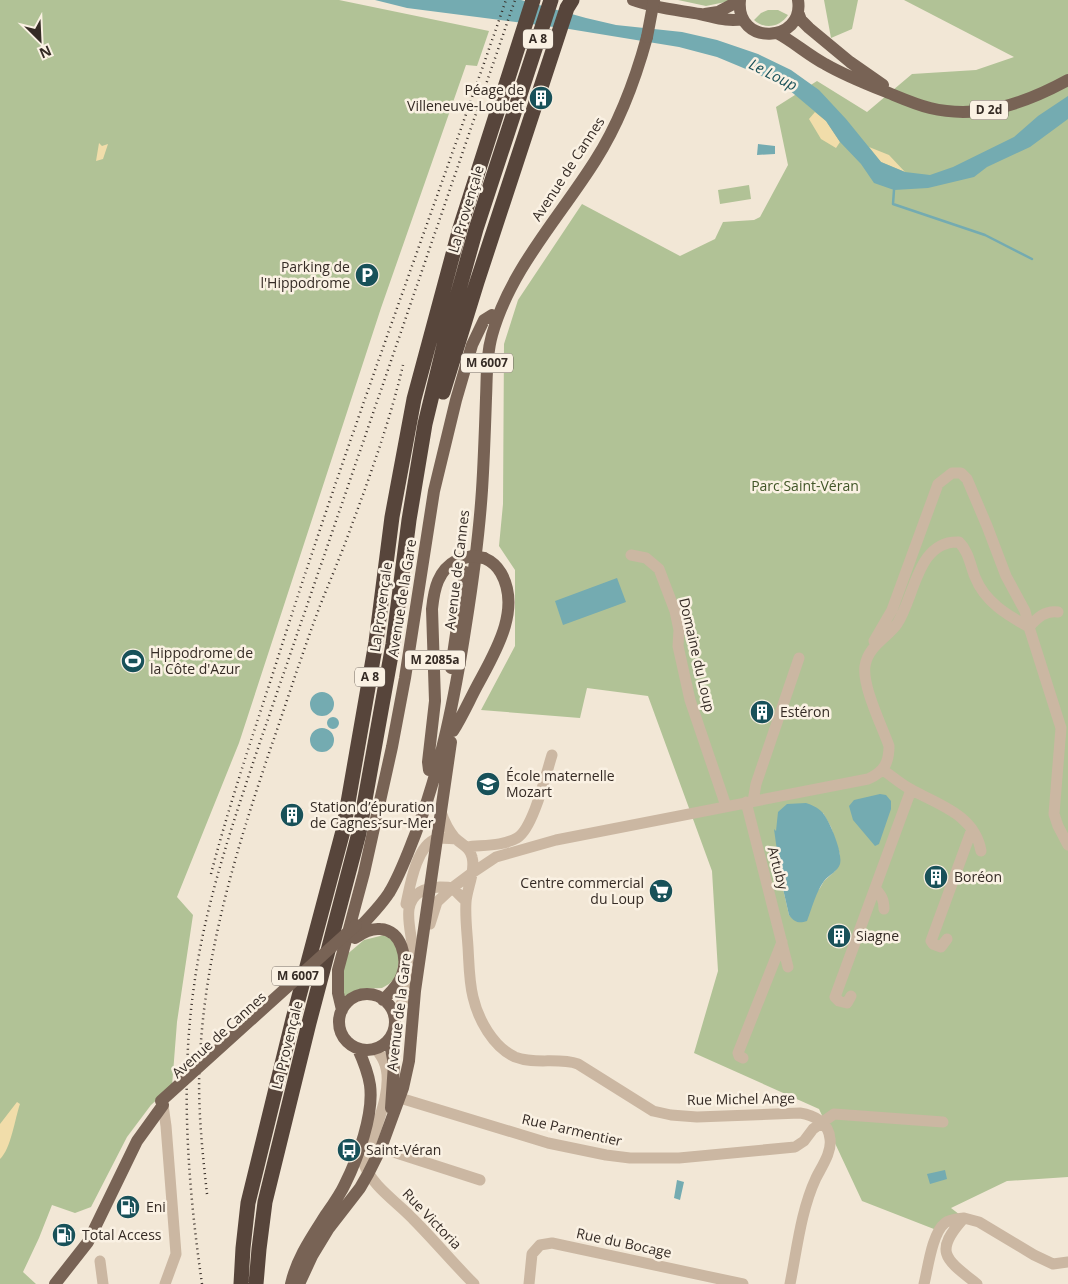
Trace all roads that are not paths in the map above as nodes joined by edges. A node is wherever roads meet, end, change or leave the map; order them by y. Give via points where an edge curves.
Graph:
1 (533, 0) edge
2 (551, 0) edge
3 (633, 0) edge
4 (648, 0) edge
5 (654, 0) edge
6 (740, 0) edge
7 (569, 4) edge
8 (798, 6) edge
9 (702, 15) junction
10 (743, 19) junction
11 (777, 33) junction
12 (644, 36) junction
13 (633, 76) junction
14 (1068, 80) edge
15 (906, 100) junction
16 (492, 315) junction
17 (409, 520) junction
18 (631, 554) dead end
19 (1058, 612) dead end
20 (1029, 627) junction
21 (869, 655) junction
22 (799, 658) dead end
23 (456, 687) junction
24 (1064, 724) edge
25 (453, 731) junction
26 (552, 756) dead end
27 (429, 770) junction
28 (883, 770) junction
29 (911, 790) junction
30 (749, 802) junction
31 (726, 806) junction
32 (441, 812) junction
33 (972, 829) junction
34 (437, 839) junction
35 (456, 839) junction
36 (1068, 845) edge
37 (467, 847) junction
38 (981, 850) dead end
39 (496, 857) junction
40 (473, 858) junction
41 (472, 873) junction
42 (430, 888) junction
43 (452, 888) junction
44 (875, 888) junction
45 (466, 901) junction
46 (884, 909) dead end
47 (354, 932) junction
48 (947, 939) dead end
49 (782, 942) junction
50 (422, 947) junction
51 (404, 967) junction
52 (788, 967) dead end
53 (851, 996) dead end
54 (383, 1000) junction
55 (342, 1010) junction
56 (394, 1016) junction
57 (390, 1039) junction
58 (358, 1049) junction
59 (376, 1049) junction
60 (743, 1058) dead end
61 (400, 1098) junction
62 (162, 1103) junction
63 (391, 1122) junction
64 (822, 1122) junction
65 (943, 1122) dead end
66 (381, 1148) junction
67 (368, 1174) junction
68 (480, 1180) dead end
69 (964, 1218) junction
70 (100, 1261) dead end
71 (1068, 1262) edge
72 (55, 1284) edge
73 (103, 1284) edge
74 (165, 1284) edge
75 (241, 1284) edge
76 (256, 1284) edge
77 (291, 1284) edge
78 (299, 1284) edge
79 (474, 1284) edge
80 (529, 1284) edge
81 (743, 1284) edge
82 (790, 1284) edge
83 (924, 1284) edge
84 (977, 1284) edge

1 - 75 highway, La Provençale / A 8 via 460,228 414,399 342,831 248,1203
2 - 17 highway, La Provençale / A 8 via 476,229 448,329 425,424
3 - 9 main road
4 - 12 main road, Avenue de Cannes
5 - 12 main road, Avenue de Cannes, bridge
6 - 9 main road via 718,12
6 - 10 main road
7 - 17 highway via 452,360
8 - 11 main road via 794,21
8 - 15 main road, D 2d via 804,24 850,62
9 - 10 main road via 728,21
10 - 11 main road via 756,32
11 - 15 main road, D 2d via 827,65
12 - 13 main road, Avenue de Cannes / M 6007
13 - 16 main road, Avenue de Cannes / M 6007 via 605,132 518,259
13 - 23 main road, Avenue de Cannes / M 6007 via 625,107 610,137 508,292 492,336 487,356 479,527
14 - 15 main road, D 2d via 1022,102 982,111 943,110
16 - 27 main road, Avenue de Cannes / M 6007 via 478,374 472,526 440,734
16 - 55 main road, Avenue de la Gare via 484,320 472,346 434,491 392,747 338,970
17 - 76 highway, La Provençale / A 8 via 393,644 359,833 265,1202
18 - 31 street, Domaine du Loup via 646,558 659,569 677,620 678,646 690,700
19 - 20 street via 1042,615
20 - 21 street via 1003,613 990,600 980,588 966,548 959,542 949,541 929,555 920,568 905,610
20 - 21 street via 967,479 961,473 952,473 938,484 892,610
20 - 24 street
21 - 28 street via 865,665 866,683 889,746
22 - 30 street
23 - 25 main road, Avenue de la Gare
23 - 47 main road, Avenue de Cannes / M 6007 via 424,813 408,853 388,894
24 - 36 street via 1054,814
25 - 27 main road, M 2085a, bridge via 496,648 507,613 504,579 484,558 472,556 451,563 442,572 434,594 435,701
25 - 32 main road, Avenue de la Gare / M 2085a
26 - 37 street via 526,831 512,840
27 - 47 main road, Avenue de Cannes / M 6007 via 408,837 386,886
28 - 29 street
28 - 30 street via 868,779
29 - 33 street via 938,802 963,818
29 - 44 street
30 - 31 street
30 - 49 street, Artuby
31 - 39 street via 556,840
32 - 34 main road, Avenue de la Gare / M 2085a
32 - 35 street
33 - 38 street
33 - 48 street via 932,941 941,946
34 - 35 street
34 - 42 main road, Avenue de la Gare / M 2085a
34 - 51 street via 423,851 412,879 405,911 408,948
35 - 37 street
37 - 40 street
39 - 40 street
39 - 41 street
40 - 41 street, Rue Michel Ange
41 - 43 street
41 - 45 street, Rue Michel Ange
42 - 43 street
42 - 50 main road, Avenue de la Gare / M 2085a
42 - 56 street via 416,894 411,904 412,970 401,1006
43 - 45 street
43 - 50 street via 437,902
44 - 46 street via 884,901
44 - 53 street via 835,997 847,1003
45 - 64 street, Rue Michel Ange via 472,996 485,1026 505,1052 531,1061 578,1064 653,1111 671,1115 697,1117 800,1112 813,1115
47 - 51 main road via 373,929 392,933 402,948
47 - 62 main road, Avenue de Cannes / M 6007, bridge
47 - 62 main road, Avenue de Cannes / M 6007
49 - 52 street, Artuby
49 - 60 street via 738,1053
50 - 61 main road, Avenue de la Gare / M 2085a via 409,1061
51 - 54 main road via 401,978
54 - 55 main road via 373,995 359,996
54 - 56 main road
55 - 58 main road via 339,1022 342,1034
56 - 57 main road
57 - 59 main road
57 - 63 main road via 394,1064
58 - 59 main road
58 - 77 main road, Avenue de la Gare via 370,1086 365,1131 345,1185 302,1253
59 - 67 street via 386,1067 386,1086 382,1112 364,1164
61 - 63 main road, Avenue de la Gare / M 2085a
61 - 64 street, Rue Parmentier via 548,1143 630,1158 679,1158 795,1147
62 - 72 main road, Avenue de Cannes / M 6007 via 137,1141 88,1242
62 - 74 street via 176,1254
63 - 66 main road, Avenue de la Gare / M 2085a
64 - 65 street via 834,1114
64 - 82 street via 830,1138 829,1151 811,1190
66 - 67 main road, Avenue de la Gare / M 2085a
66 - 68 street
67 - 78 main road, Avenue de la Gare / M 2085a via 329,1228
67 - 79 street, Rue Victoria
69 - 71 street via 979,1222 1053,1264
69 - 83 street via 944,1224 936,1236
69 - 84 street via 946,1242 946,1255 953,1266
70 - 73 street
80 - 81 street, Rue du Bocage via 532,1254 540,1245 552,1243

